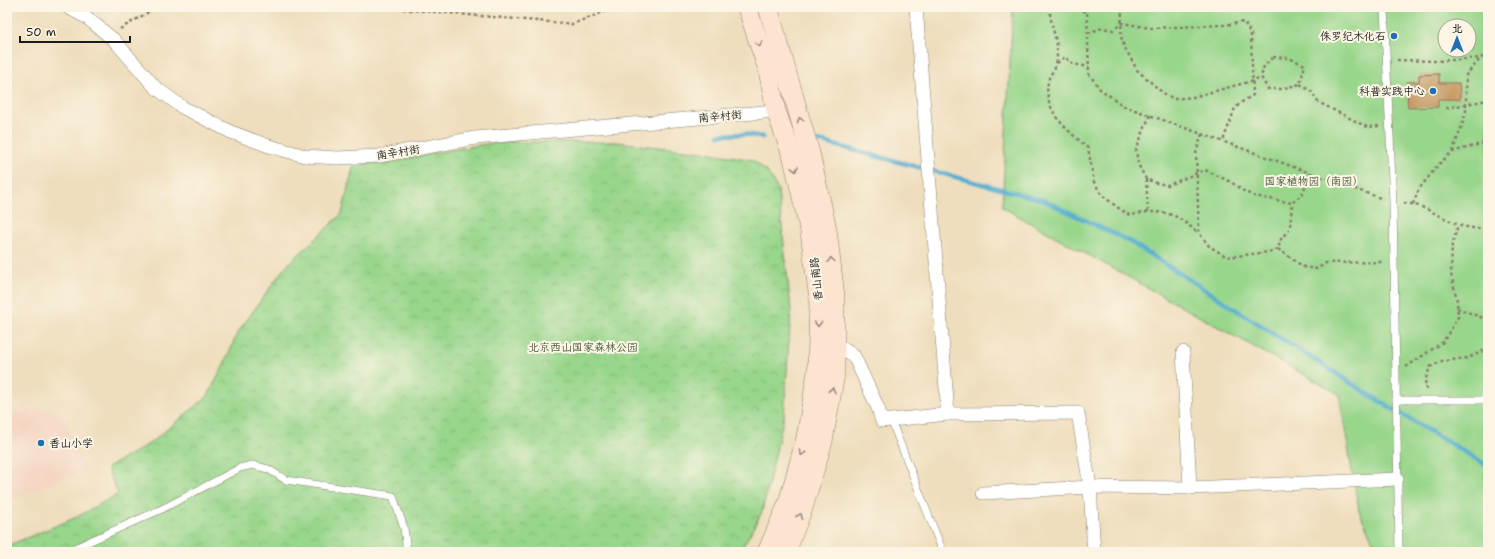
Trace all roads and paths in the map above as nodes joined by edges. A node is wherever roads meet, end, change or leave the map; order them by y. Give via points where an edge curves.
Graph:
1 (67, 7) edge
2 (157, 7) edge
3 (379, 7) edge
4 (617, 7) edge
5 (747, 7) edge
6 (768, 7) edge
7 (916, 7) edge
8 (1050, 7) edge
9 (1065, 7) edge
10 (1088, 7) edge
11 (1122, 7) edge
12 (1384, 7) edge
13 (1088, 13) junction
14 (1122, 23) junction
15 (1088, 33) junction
16 (108, 36) junction
17 (1488, 52) edge
18 (1481, 58) junction
19 (1386, 60) junction
20 (1057, 63) junction
21 (1089, 67) junction
22 (1261, 77) junction
23 (1252, 81) junction
24 (1300, 84) junction
25 (1488, 100) edge
26 (1465, 104) junction
27 (1446, 108) dead end
28 (776, 111) junction
29 (1150, 115) junction
30 (1389, 125) junction
31 (1202, 134) junction
32 (1223, 141) junction
33 (1488, 142) edge
34 (1452, 152) junction
35 (1196, 173) junction
36 (1311, 173) junction
37 (1146, 179) junction
38 (1292, 203) junction
39 (1393, 203) junction
40 (1412, 204) junction
41 (1148, 212) junction
42 (1458, 225) junction
43 (1488, 228) edge
44 (1199, 233) junction
45 (1278, 248) junction
46 (1394, 262) junction
47 (1488, 271) edge
48 (1488, 294) edge
49 (1457, 308) junction
50 (1488, 320) edge
51 (835, 343) junction
52 (1488, 350) edge
53 (1183, 352) dead end
54 (1395, 374) junction
55 (1396, 400) junction
56 (1429, 400) junction
57 (1488, 400) edge
58 (948, 414) junction
59 (892, 420) junction
60 (1398, 479) junction
61 (1090, 487) junction
62 (1190, 488) junction
63 (983, 493) dead end
64 (66, 552) edge
65 (407, 552) edge
66 (767, 552) edge
67 (786, 552) edge
68 (943, 552) edge
69 (1094, 552) edge
70 (1399, 552) edge

1 - 16 street, 南辛村街 via 86,17
2 - 16 path
3 - 4 path via 572,24
5 -> 28 street, 香山南路 via 768,70
51 -> 6 street, 香山南路 via 835,297 827,229 810,153
7 - 58 street
8 - 20 path
9 - 13 path via 1078,8
10 - 13 path
11 - 14 path
12 - 19 lane
13 - 15 path
14 - 15 path via 1113,30 1102,28
14 - 23 path via 1121,36 1124,46 1137,70 1163,93 1174,99
14 - 23 path via 1150,28 1244,22 1251,34
15 - 21 path
16 - 28 street, 南辛村街 via 155,87 182,107 232,132 305,156 378,156 475,138
17 - 18 path
18 - 19 path via 1438,61
18 - 26 path via 1466,75
19 - 30 lane
20 - 21 path via 1065,57 1073,64
20 - 41 path via 1049,78 1047,95 1052,110 1064,128 1088,148 1094,182 1102,195 1116,208 1129,215
21 - 29 path via 1089,74 1100,89 1124,106
22 - 23 path
22 - 24 path via 1268,89 1281,89
22 - 24 path via 1264,66 1273,57 1289,58 1305,65
23 - 32 path via 1253,95 1235,108
24 - 30 path via 1312,92 1318,102 1367,127
25 - 26 path
26 - 27 path
26 - 34 path via 1466,111
28 -> 66 street, 香山南路 via 793,158 810,232 819,299 817,372 806,438 788,503
29 - 31 path
29 - 37 path via 1136,150 1138,164
30 - 39 lane
31 - 32 path
31 - 35 path via 1196,153
32 - 36 path
33 - 34 path
34 - 40 path via 1419,189
35 - 37 path via 1168,185
35 - 38 path via 1205,170 1254,196
35 - 44 path
36 - 38 path via 1302,194
36 - 39 path
37 - 41 path
38 - 45 path via 1290,228 1281,239
39 - 40 path
39 - 46 lane
40 - 42 path
41 - 44 path via 1165,212 1182,219
42 - 43 path via 1473,229
42 - 49 path via 1452,245 1451,274
44 - 45 path via 1209,246 1226,257 1269,252
45 - 46 path via 1304,267 1317,269 1326,263
46 - 54 lane
47 - 48 path
49 - 50 path
49 - 54 path via 1458,316 1443,342
51 - 59 street via 854,356 882,421
67 -> 51 street, 香山南路 via 803,508 823,441 835,374
52 - 56 path via 1468,358 1442,361 1430,367 1425,381
53 - 62 street
54 - 55 lane
55 - 56 lane
55 - 60 lane
56 - 57 lane
58 - 59 street
58 - 61 street via 1078,413
59 - 68 lane
60 - 62 street
60 - 70 lane
61 - 62 street
61 - 63 street
61 - 69 street
64 - 65 lane via 164,508 240,468 252,465 268,469 286,480 393,496 404,528

